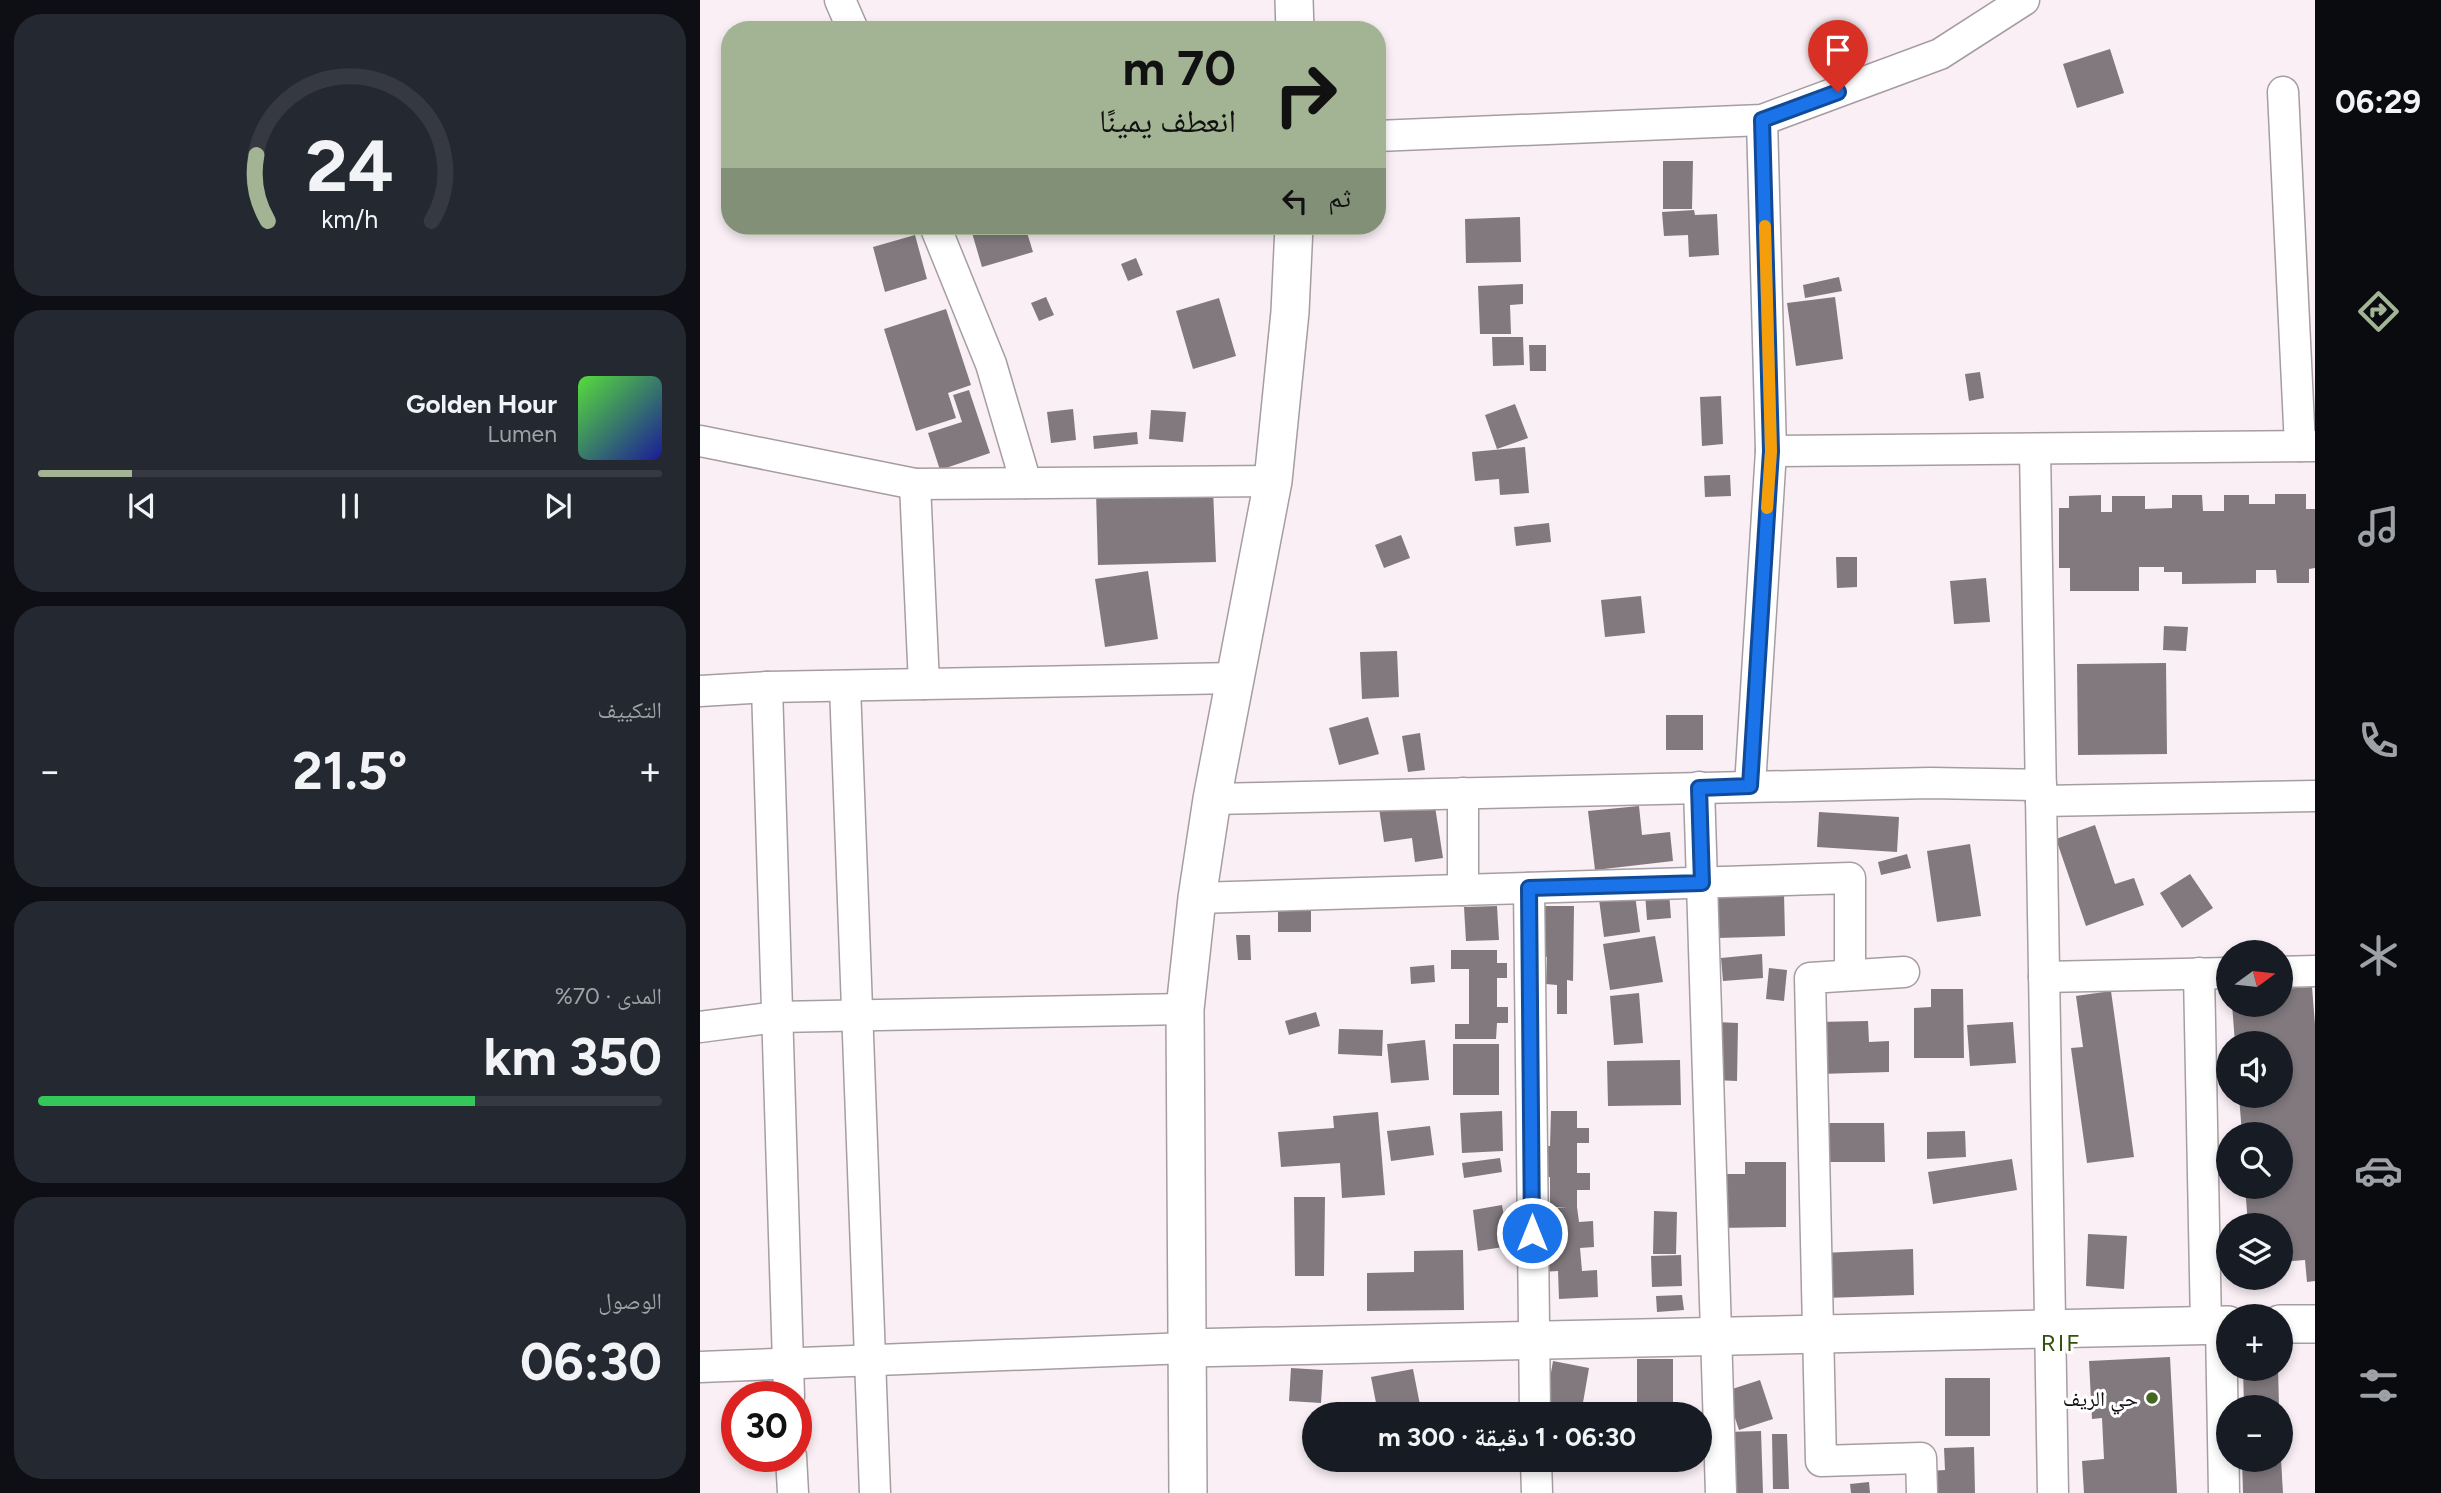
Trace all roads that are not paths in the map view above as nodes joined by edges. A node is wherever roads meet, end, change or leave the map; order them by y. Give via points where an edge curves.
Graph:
1 (840, 0) edge
2 (1294, 0) edge
3 (2024, 0) edge
4 (849, 21) edge
5 (1295, 21) edge
6 (2283, 92) dead end
7 (1762, 120) junction
8 (1386, 136) edge
9 (938, 235) edge
10 (1294, 235) edge
11 (2304, 284) edge
12 (700, 441) edge
13 (2308, 446) edge
14 (2035, 449) junction
15 (1771, 451) junction
16 (1273, 481) junction
17 (1026, 482) junction
18 (915, 484) junction
19 (1236, 678) junction
20 (924, 684) junction
21 (845, 686) junction
22 (767, 687) junction
23 (700, 691) edge
24 (1750, 786) junction
25 (1699, 788) junction
26 (1463, 793) junction
27 (2041, 793) junction
28 (2315, 796) edge
29 (1212, 799) junction
30 (1702, 883) junction
31 (1529, 888) junction
32 (1463, 890) junction
33 (1197, 898) junction
34 (2315, 971) edge
35 (1904, 972) dead end
36 (2293, 972) edge
37 (2213, 973) edge
38 (1850, 975) junction
39 (2044, 976) junction
40 (1185, 1009) junction
41 (858, 1015) junction
42 (777, 1017) junction
43 (700, 1027) edge
44 (2218, 1304) edge
45 (2293, 1324) edge
46 (2315, 1324) edge
47 (2216, 1325) edge
48 (2050, 1329) junction
49 (1818, 1334) junction
50 (1716, 1336) junction
51 (1532, 1339) junction
52 (1187, 1348) junction
53 (870, 1361) junction
54 (788, 1364) junction
55 (700, 1367) edge
56 (789, 1381) edge
57 (2220, 1381) edge
58 (1535, 1402) edge
59 (792, 1472) edge
60 (1536, 1472) edge
61 (793, 1493) edge
62 (875, 1493) edge
63 (1188, 1493) edge
64 (1537, 1493) edge
65 (1721, 1493) edge
66 (1922, 1493) edge
67 (2053, 1493) edge
68 (2224, 1493) edge

1 - 4 street
2 - 5 street
3 - 7 street via 1940,54
6 - 11 street
7 - 8 street
7 - 15 street
9 - 17 street via 991,364
10 - 16 street
11 - 13 street
12 - 18 street
13 - 14 street
14 - 15 street
14 - 27 street
15 - 24 street
16 - 17 street
16 - 19 street
17 - 18 street
18 - 20 street
19 - 20 street
19 - 29 street
20 - 21 street
21 - 22 street
21 - 41 street
22 - 23 street
22 - 42 street
24 - 25 street
24 - 27 street via 1930,783
25 - 26 street
25 - 30 street
26 - 29 street
26 - 32 street
27 - 28 street
27 - 39 street
29 - 33 street
30 - 31 street
30 - 38 street via 1850,878
30 - 50 street
31 - 32 street
31 - 51 street
32 - 33 street
33 - 40 street
34 - 36 street
35 - 38 street
37 - 39 street
37 - 44 street
38 - 49 street via 1810,978
39 - 48 street
40 - 41 street
40 - 52 street
41 - 42 street
41 - 53 street
42 - 43 street
42 - 54 street
45 - 46 street
47 - 48 street
48 - 49 street
48 - 67 street
49 - 50 street
49 - 66 street via 1821,1461 1921,1458
50 - 51 street
50 - 65 street
51 - 52 street
51 - 58 street
52 - 53 street
52 - 63 street
53 - 54 street
53 - 62 street
54 - 55 street
54 - 56 street
57 - 68 street
59 - 61 street
60 - 64 street

